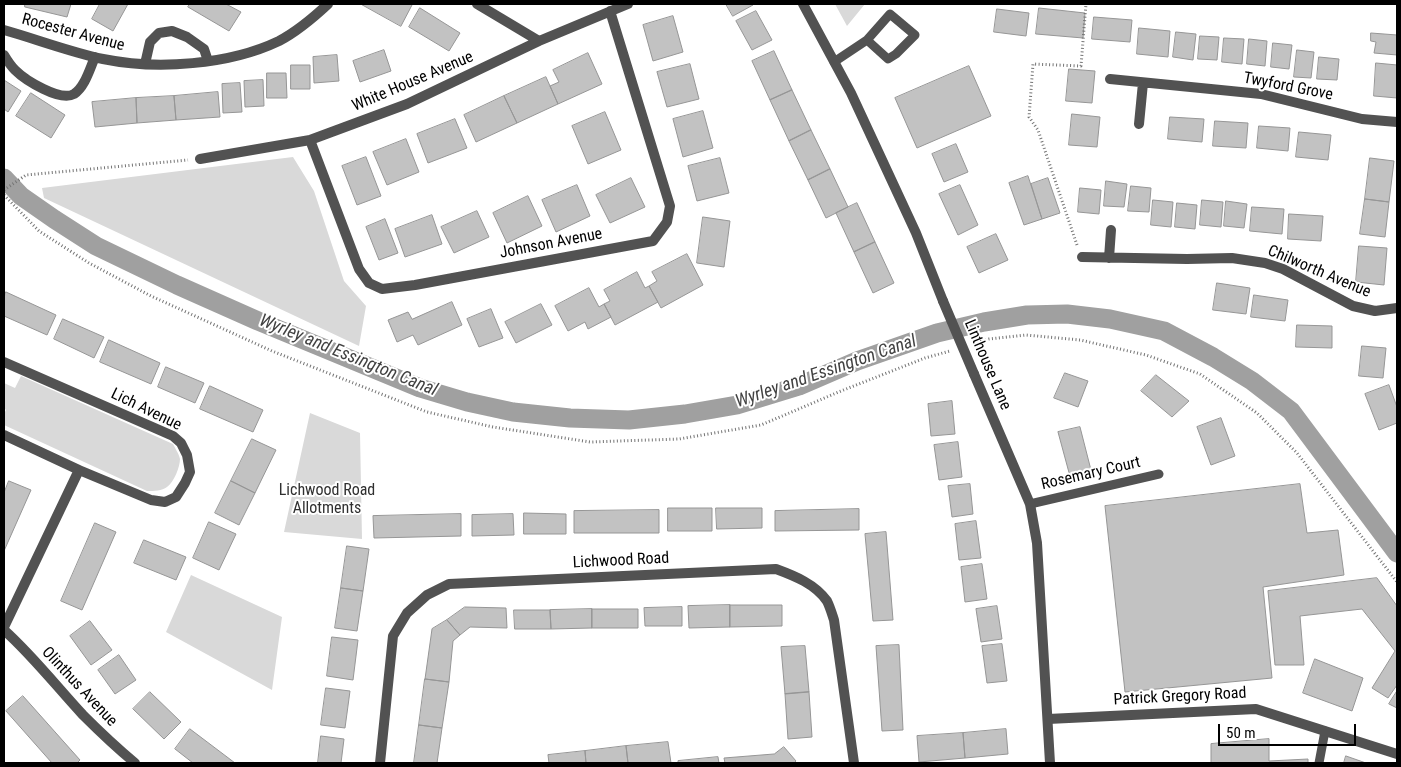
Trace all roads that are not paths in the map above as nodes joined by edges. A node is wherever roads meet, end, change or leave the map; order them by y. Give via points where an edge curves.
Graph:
1 (328, 4) edge
2 (477, 4) edge
3 (628, 4) edge
4 (803, 4) edge
5 (610, 11) junction
6 (4, 30) edge
7 (867, 40) junction
8 (539, 41) junction
9 (4, 54) edge
10 (95, 57) junction
11 (208, 60) junction
12 (834, 62) junction
13 (145, 64) junction
14 (1110, 79) dead end
15 (1143, 83) junction
16 (1397, 122) edge
17 (1140, 124) dead end
18 (310, 140) junction
19 (200, 159) road end
20 (1111, 230) dead end
21 (1082, 257) road end
22 (1109, 258) junction
23 (1397, 308) edge
24 (4, 362) edge
25 (4, 435) edge
26 (79, 470) junction
27 (1158, 474) dead end
28 (1030, 504) junction
29 (4, 629) edge
30 (1048, 719) junction
31 (1325, 731) junction
32 (1397, 754) edge
33 (135, 763) edge
34 (380, 763) edge
35 (854, 763) edge
36 (1050, 763) edge
37 (1319, 763) edge

1 - 11 street, Rocester Avenue via 304,26 280,40 251,52
2 - 8 street
3 - 5 street, White House Avenue
4 - 12 street, Linthouse Lane
5 - 8 street, White House Avenue
5 - 18 street, Johnson Avenue via 670,206 666,222 653,241 382,289 369,283 360,270
6 - 10 street, Rocester Avenue
7 - 7 lane via 890,14 915,35 888,59
7 - 12 lane
8 - 18 street, White House Avenue via 407,104
9 - 10 street via 16,71 48,91 64,96 75,93 84,82
10 - 13 street, Rocester Avenue
11 - 13 street, Rocester Avenue
11 - 13 street via 204,49 188,37 172,31 159,33 150,42
12 - 28 street, Linthouse Lane, bridge via 916,233
14 - 15 street, Twyford Grove
15 - 16 street, Twyford Grove via 1262,94 1362,118
15 - 17 street
18 - 19 street, White House Avenue
20 - 22 street
21 - 22 street, Chilworth Avenue
22 - 23 street, Chilworth Avenue via 1232,258 1265,263 1353,306 1375,311
24 - 26 street, Lich Avenue via 172,436 181,444 190,472 176,496 165,502 151,500
25 - 26 street, Lich Avenue
26 - 29 street
27 - 28 lane, Rosemary Court
28 - 30 street, Linthouse Lane via 1036,544
29 - 33 street, Olinthus Avenue via 83,715
30 - 31 street, Patrick Gregory Road via 1256,709
30 - 36 street, Linthouse Lane
31 - 32 street, Patrick Gregory Road
31 - 37 lane
34 - 35 street, Lichwood Road via 392,636 407,612 427,595 449,584 776,569 799,578 827,602 834,620

